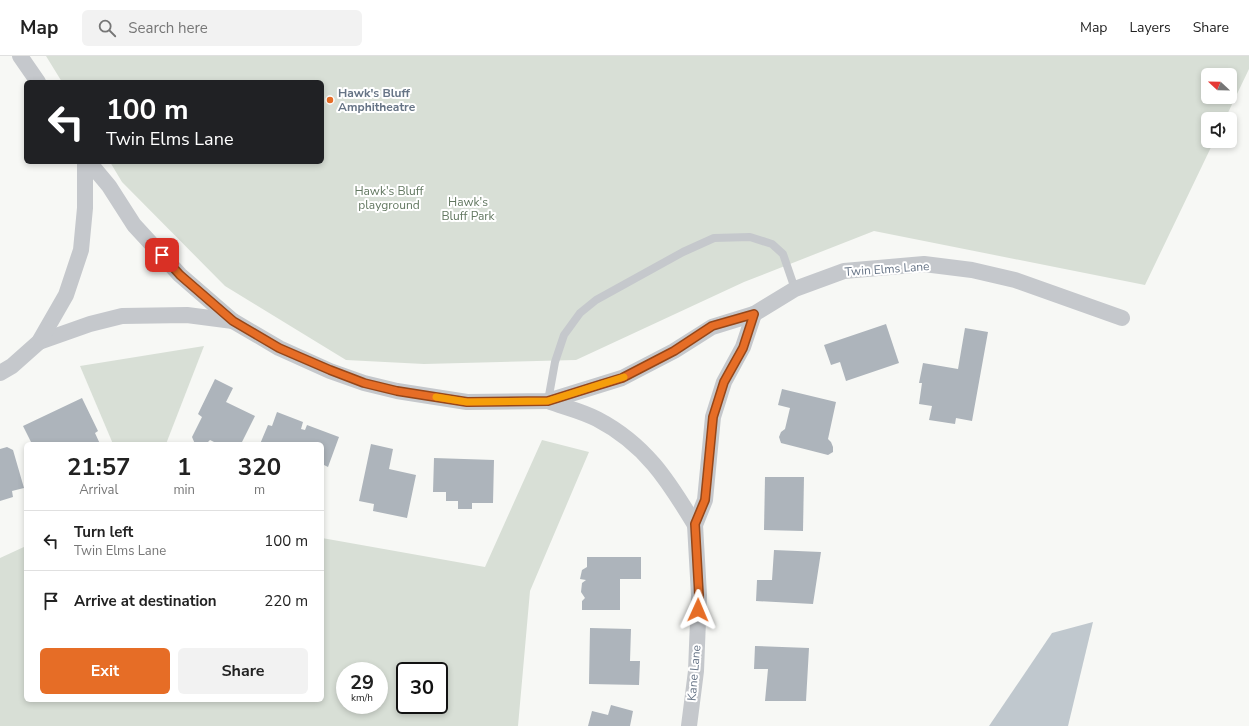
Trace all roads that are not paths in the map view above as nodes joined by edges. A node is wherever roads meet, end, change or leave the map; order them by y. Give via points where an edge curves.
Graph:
1 (20, 56) edge
2 (37, 80) edge
3 (85, 164) edge
4 (91, 164) edge
5 (795, 289) junction
6 (754, 314) junction
7 (1122, 318) dead end
8 (233, 321) junction
9 (39, 342) junction
10 (0, 373) edge
11 (548, 401) junction
12 (695, 524) junction
13 (689, 726) edge

1 - 2 street
3 - 9 street via 85,208 81,250 66,295
4 - 8 street, Twin Elms Lane via 109,186 134,225 180,275
5 - 6 street, Twin Elms Lane
5 - 7 street, Twin Elms Lane via 844,271 924,264 972,270 1015,280
5 - 11 lane via 783,254 772,244 750,237 714,238 683,252 596,300 580,313 564,335 555,362
6 - 11 street, Twin Elms Lane via 712,326 674,351 622,378
6 - 12 street, Kane Lane via 743,348 724,382 713,417 705,500
8 - 9 street via 187,315 122,316
8 - 11 street, Twin Elms Lane via 279,348 364,383 467,402
9 - 10 street
11 - 12 street, Kane Lane via 596,419 629,440 655,464
12 - 13 street, Kane Lane via 698,602 696,671

